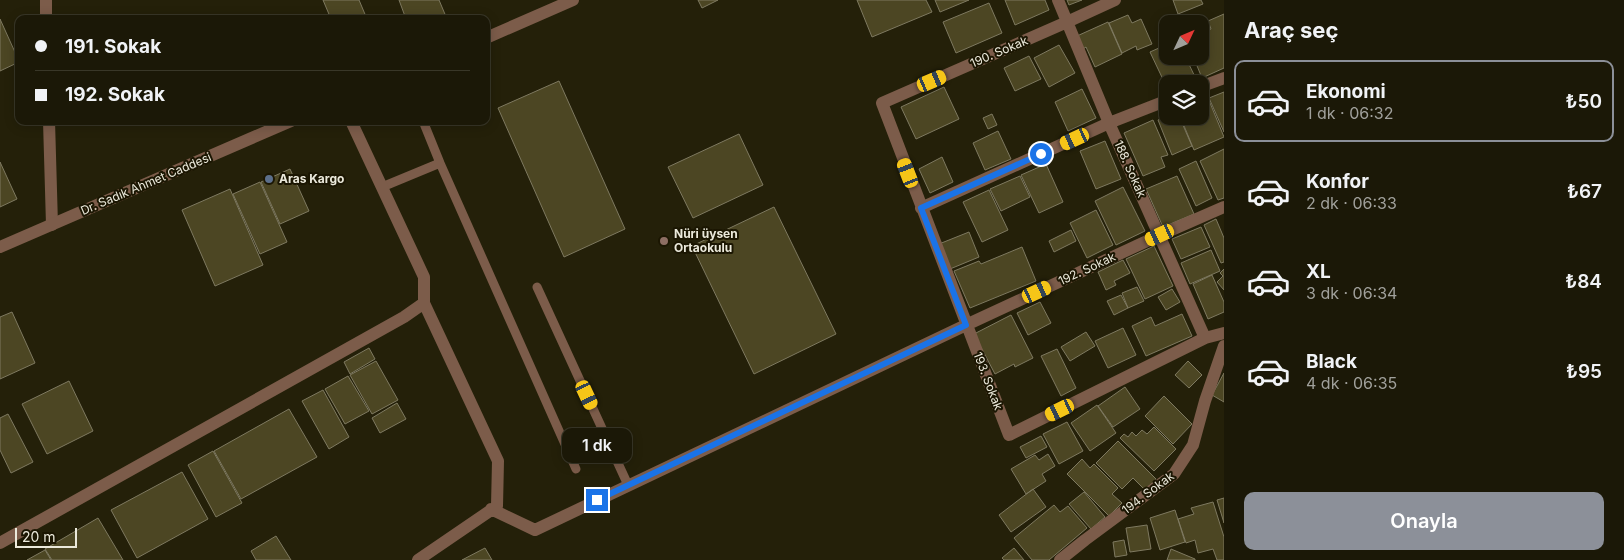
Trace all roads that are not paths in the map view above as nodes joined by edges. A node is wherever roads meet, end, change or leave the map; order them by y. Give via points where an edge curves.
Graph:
1 (46, 0) edge
2 (573, 0) edge
3 (1058, 0) edge
4 (1115, 0) edge
5 (46, 15) edge
6 (1067, 22) junction
7 (490, 36) edge
8 (1224, 78) edge
9 (1209, 84) edge
10 (882, 103) joint
11 (1159, 104) edge
12 (1110, 123) junction
13 (49, 125) edge
14 (282, 125) edge
15 (352, 125) edge
16 (425, 125) edge
17 (440, 163) junction
18 (382, 187) junction
19 (1224, 207) edge
20 (921, 208) junction
21 (52, 225) junction
22 (1160, 235) junction
23 (0, 247) edge
24 (537, 287) dead end
25 (424, 303) junction
26 (966, 325) junction
27 (1224, 333) edge
28 (1205, 338) junction
29 (1224, 346) edge
30 (576, 469) dead end
31 (628, 486) junction
32 (491, 509) junction
33 (0, 543) edge
34 (418, 560) edge
35 (1060, 560) edge

1 - 5 street
2 - 7 street
3 - 6 street, 188. Sokak
4 - 6 street, 190. Sokak
6 - 10 street, 190. Sokak
6 - 12 street, 188. Sokak
8 - 9 street
10 - 20 street, 193. Sokak
11 - 12 street
12 - 20 street
12 - 22 street, 188. Sokak
13 - 21 street
14 - 21 street, Dr. Sadık Ahmet Caddesi
15 - 18 street
16 - 17 lane
17 - 18 lane
17 - 30 lane
18 - 25 street via 424,277
19 - 22 street, 192. Sokak
20 - 26 street, 193. Sokak
21 - 23 street, Dr. Sadık Ahmet Caddesi
22 - 26 street, 192. Sokak
22 - 28 street, 188. Sokak
24 - 31 lane
25 - 32 street via 498,461 497,506
25 - 33 street
26 - 28 street, 193. Sokak via 1009,435
26 - 31 street, 192. Sokak
27 - 28 street, 193. Sokak
29 - 35 street, 194. Sokak via 1193,445 1174,474
31 - 32 street, 192. Sokak via 535,530
32 - 34 street

